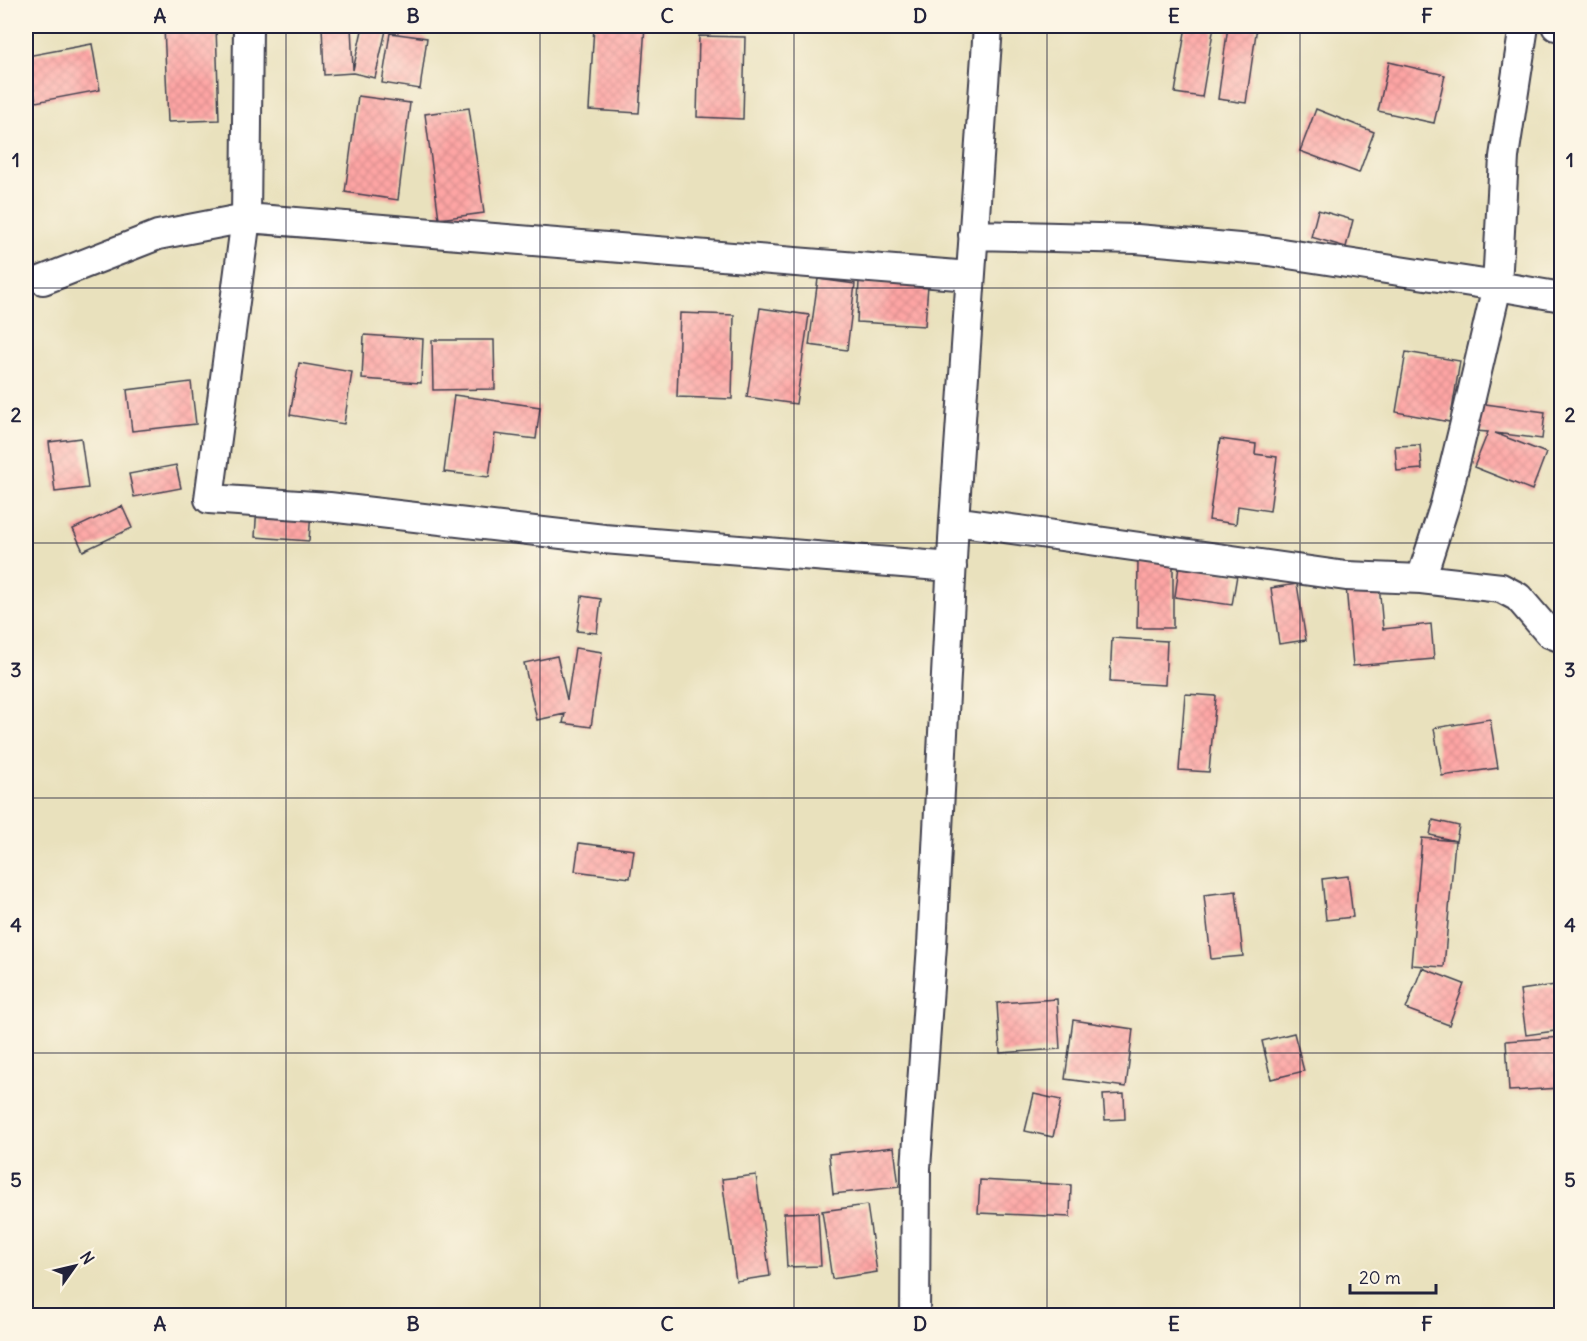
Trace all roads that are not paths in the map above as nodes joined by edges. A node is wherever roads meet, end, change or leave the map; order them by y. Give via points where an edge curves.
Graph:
1 (248, 26) edge
2 (988, 26) edge
3 (1524, 26) edge
4 (1556, 26) edge
5 (1562, 27) edge
6 (246, 218) junction
7 (973, 235) junction
8 (970, 276) junction
9 (43, 280) dead end
10 (1497, 286) junction
11 (1562, 297) edge
12 (954, 521) junction
13 (952, 567) junction
14 (1421, 579) junction
15 (1562, 638) edge
16 (915, 1316) edge

1 - 6 street
2 - 7 street
3 - 10 street via 1504,157
4 - 5 street
6 - 8 street
6 - 9 street via 158,235
6 - 13 street via 209,499
7 - 8 street
7 - 10 street via 1137,239 1262,250
8 - 12 street
10 - 11 street
10 - 14 street via 1445,504
12 - 13 street
12 - 14 street via 1346,576
13 - 16 street via 916,1168
14 - 15 street via 1509,591 1549,633

